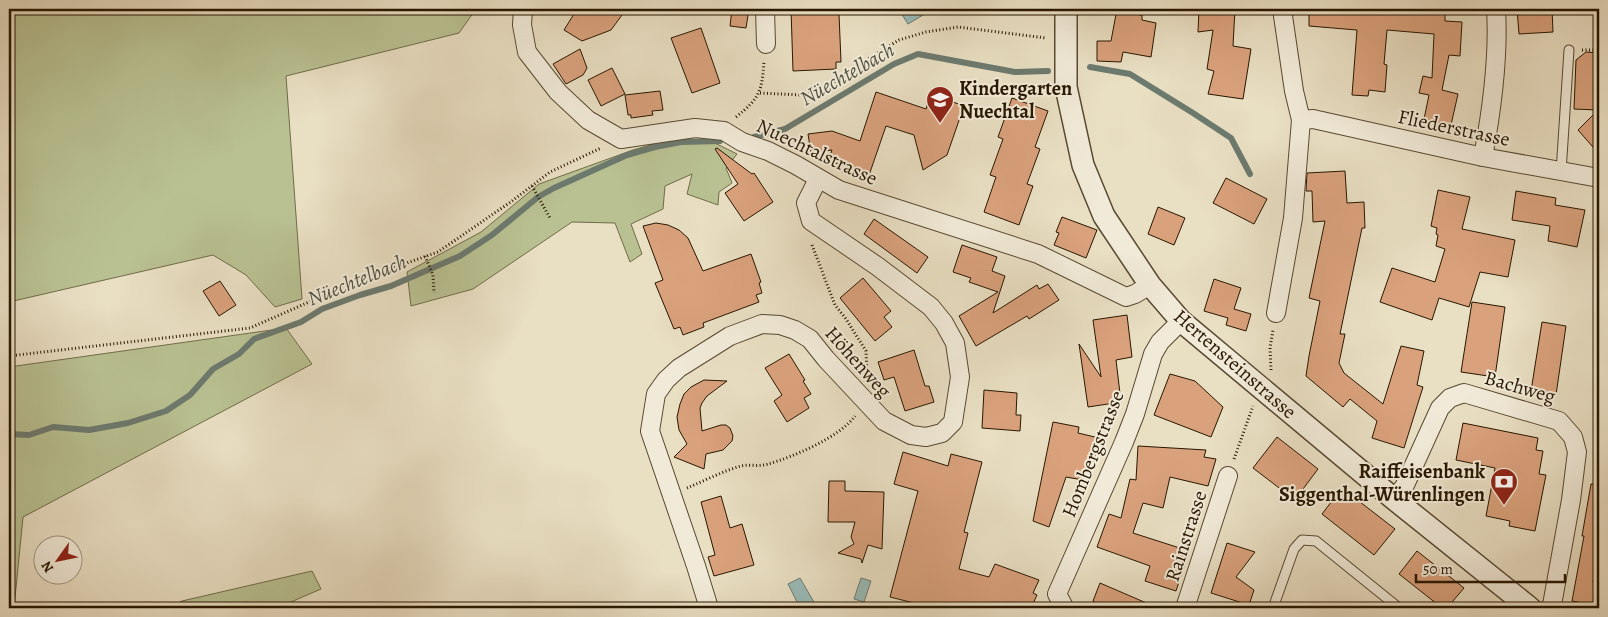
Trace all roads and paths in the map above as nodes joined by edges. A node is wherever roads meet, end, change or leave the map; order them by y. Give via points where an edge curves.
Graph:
1 (523, 9) edge
2 (765, 9) edge
3 (1066, 9) edge
4 (1282, 9) edge
5 (1496, 9) edge
6 (1066, 39) junction
7 (766, 44) joint
8 (1569, 50) dead end
9 (760, 93) junction
10 (1301, 120) junction
11 (724, 131) junction
12 (620, 139) junction
13 (1483, 156) junction
14 (1560, 172) junction
15 (1599, 178) edge
16 (818, 179) junction
17 (532, 186) junction
18 (550, 218) dead end
19 (811, 221) junction
20 (425, 256) junction
21 (1150, 284) junction
22 (434, 293) dead end
23 (1276, 313) joint
24 (1181, 321) junction
25 (9, 356) edge
26 (1271, 373) dead end
27 (864, 402) junction
28 (1254, 403) dead end
29 (1228, 476) joint
30 (672, 494) junction
31 (1394, 499) junction
32 (1056, 603) edge
33 (709, 608) edge
34 (1186, 608) edge
35 (1274, 608) edge
36 (1399, 608) edge
37 (1530, 608) edge
38 (1549, 608) edge

1 - 12 street via 527,52 558,92 588,120
2 - 7 street
3 - 6 street, Hertensteinstrasse
4 - 10 street
5 - 13 street via 1498,33
6 - 9 path via 958,27 926,32 899,40 826,88 801,95
6 - 21 street, Hertensteinstrasse via 1066,87 1083,165 1104,216
7 - 9 path
8 - 14 lane
9 - 11 path
10 - 13 street, Fliederstrasse via 1313,119
10 - 23 street via 1293,218
11 - 12 street, Nuechtalstrasse via 695,128
11 - 16 street, Nuechtalstrasse
12 - 17 path via 550,172
13 - 14 street, Fliederstrasse
14 - 15 street, Fliederstrasse
16 - 19 street via 806,203
16 - 21 street, Nuechtalstrasse via 838,190 1038,254 1126,297
17 - 18 path
17 - 20 path via 438,252
19 - 27 path via 808,234 835,305 866,351 868,375
19 - 27 street, Höhenweg via 931,307 954,343 959,391 953,422 942,433 926,437 911,435 884,422
20 - 22 path via 433,275
20 - 25 path via 358,280 250,328
21 - 24 street, Hertensteinstrasse
23 - 26 path via 1270,348
24 - 31 street, Hertensteinstrasse
24 - 32 street, Hombergstrasse via 1153,354 1129,428
27 - 30 path via 849,424 826,440 767,465 742,466
27 - 30 street, Höhenweg via 810,339 795,330 762,324 730,336 679,368 656,394 650,431
28 - 29 path
29 - 34 street, Rainstrasse
30 - 33 street, Höhenweg
31 - 37 street, Hertensteinstrasse
31 - 38 street, Bachweg via 1404,486 1440,408 1450,398 1464,393 1559,421 1573,437 1577,452 1572,500
35 - 36 lane via 1294,549 1302,540 1316,541

